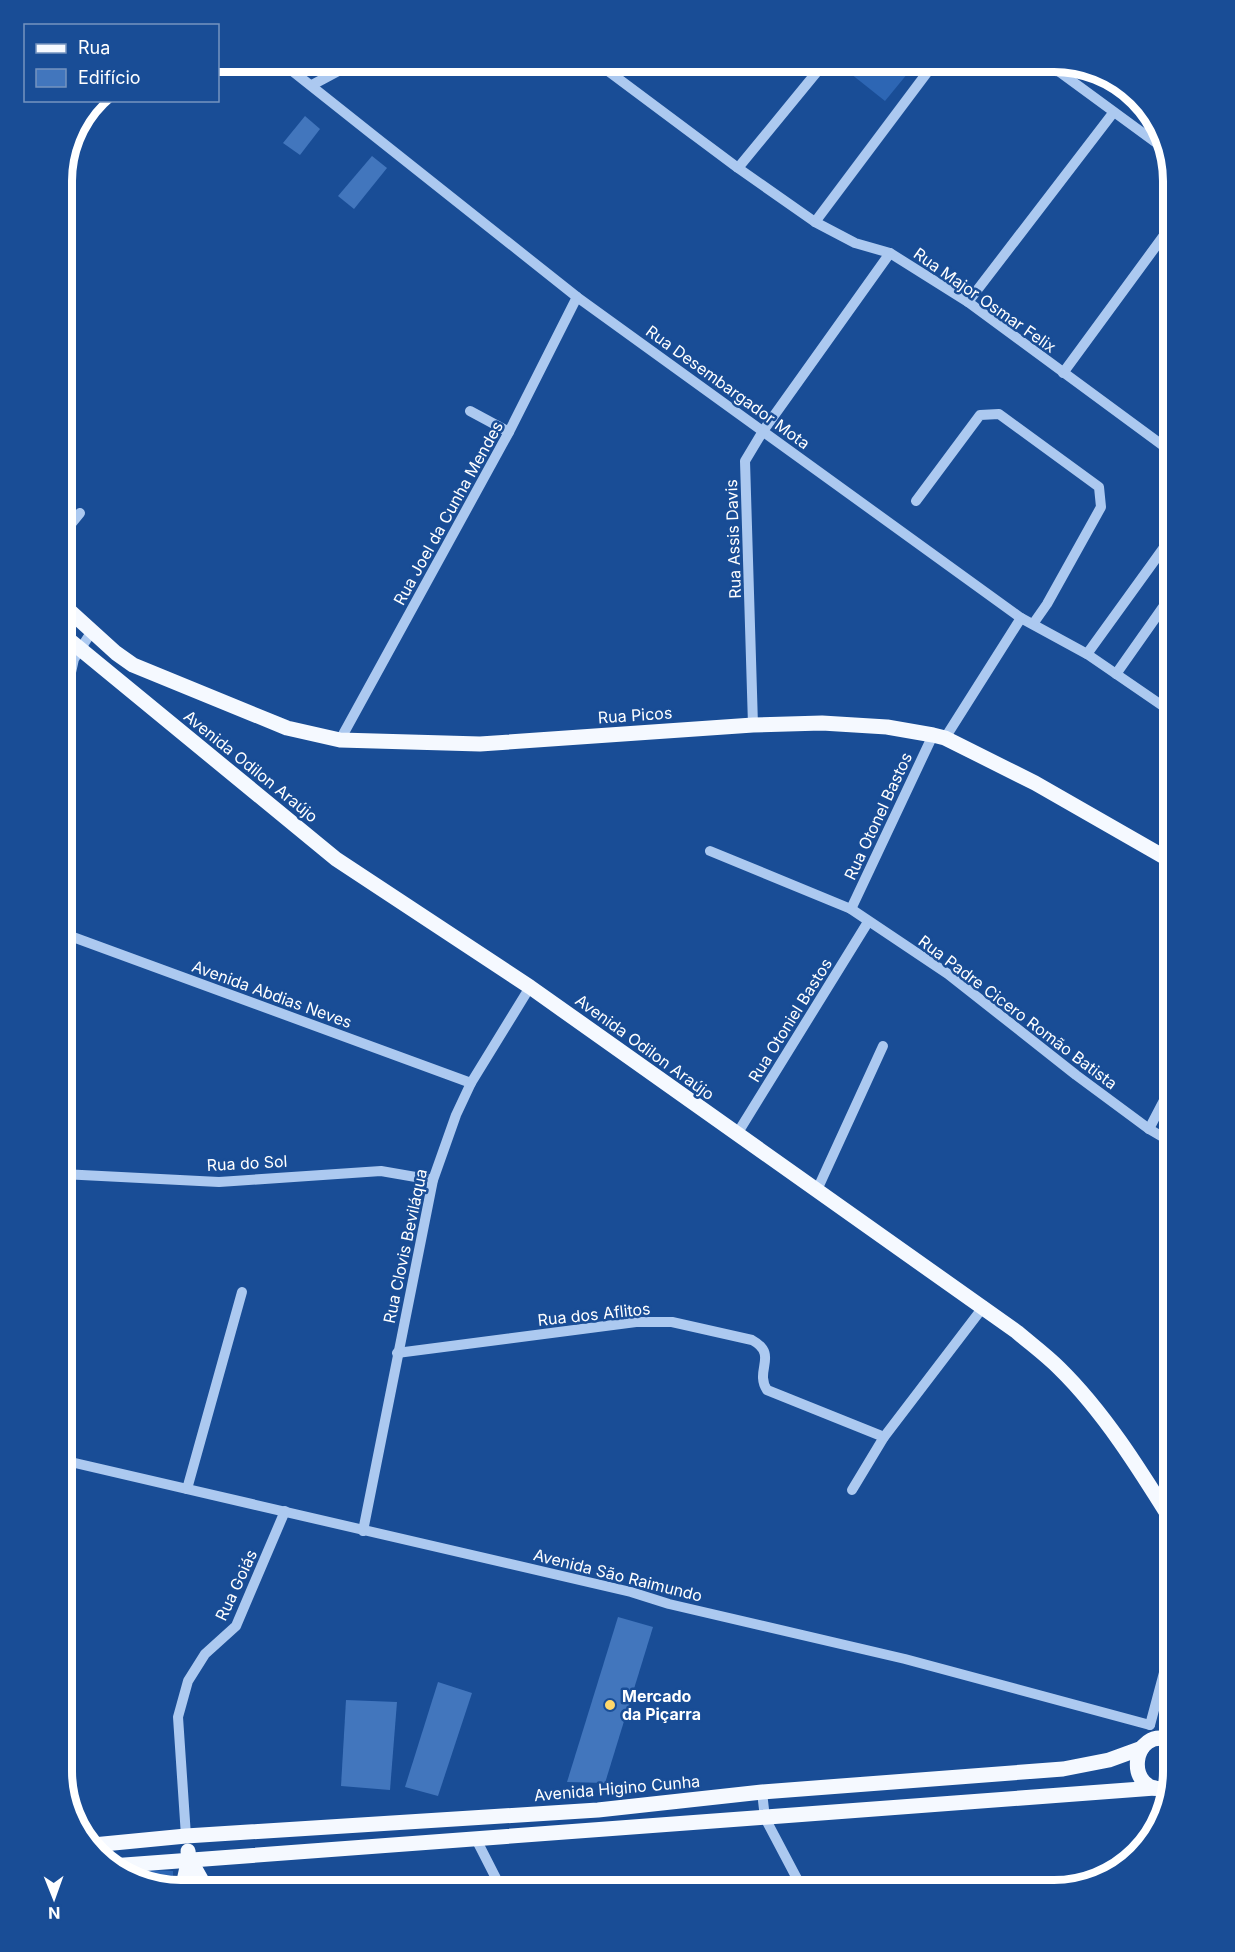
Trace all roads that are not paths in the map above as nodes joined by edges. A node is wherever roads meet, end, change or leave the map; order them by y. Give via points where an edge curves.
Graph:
1 (294, 72) edge
2 (336, 72) edge
3 (609, 72) edge
4 (817, 72) edge
5 (928, 72) edge
6 (1059, 72) edge
7 (312, 85) junction
8 (1113, 113) junction
9 (1156, 143) edge
10 (738, 168) junction
11 (815, 222) junction
12 (1163, 237) edge
13 (890, 253) junction
14 (577, 297) junction
15 (968, 302) junction
16 (1063, 373) junction
17 (470, 411) dead end
18 (763, 431) junction
19 (509, 432) junction
20 (1163, 446) edge
21 (916, 501) dead end
22 (80, 513) dead end
23 (72, 523) edge
24 (1163, 549) edge
25 (1163, 607) edge
26 (72, 613) edge
27 (1021, 618) junction
28 (1033, 624) junction
29 (92, 631) junction
30 (72, 641) edge
31 (81, 648) junction
32 (1087, 654) junction
33 (72, 668) edge
34 (1116, 674) junction
35 (1163, 706) edge
36 (753, 725) junction
37 (939, 737) junction
38 (340, 740) junction
39 (710, 851) dead end
40 (1163, 856) edge
41 (851, 909) junction
42 (868, 922) junction
43 (72, 937) edge
44 (530, 987) junction
45 (883, 1046) dead end
46 (471, 1083) junction
47 (1163, 1102) edge
48 (1149, 1129) junction
49 (737, 1134) junction
50 (1163, 1137) edge
51 (72, 1175) edge
52 (433, 1180) junction
53 (817, 1190) junction
54 (242, 1292) dead end
55 (984, 1306) junction
56 (397, 1353) junction
57 (884, 1437) junction
58 (72, 1462) edge
59 (187, 1489) junction
60 (852, 1491) dead end
61 (1163, 1506) edge
62 (285, 1511) junction
63 (363, 1532) junction
64 (1163, 1680) edge
65 (1149, 1737) junction
66 (1163, 1739) edge
67 (1162, 1788) edge
68 (762, 1792) junction
69 (765, 1818) junction
70 (186, 1836) junction
71 (476, 1839) junction
72 (100, 1844) edge
73 (189, 1858) junction
74 (125, 1865) edge
75 (184, 1880) edge
76 (201, 1880) edge
77 (497, 1880) edge
78 (798, 1880) edge

1 - 7 street, Rua Desembargador Mota
2 - 7 street
3 - 10 street, Rua Major Osmar Felix
4 - 10 street
5 - 11 street
6 - 8 street
7 - 14 street, Rua Desembargador Mota
8 - 9 street
8 - 15 street
10 - 11 street, Rua Major Osmar Felix
11 - 13 street, Rua Major Osmar Felix via 855,243
12 - 16 street
13 - 15 street, Rua Major Osmar Felix
13 - 18 street, Rua Assis Davis
14 - 18 street, Rua Desembargador Mota
14 - 19 street, Rua Joel da Cunha Mendes
15 - 16 street, Rua Major Osmar Felix
16 - 20 street, Rua Major Osmar Felix
17 - 19 street
18 - 27 street, Rua Desembargador Mota
18 - 36 street, Rua Assis Davis via 745,461
19 - 38 street, Rua Joel da Cunha Mendes
21 - 28 street via 980,415 989,414 999,414 1099,487 1101,507
22 - 23 street
24 - 32 street
25 - 34 street
26 - 29 main road
27 - 28 street, Rua Desembargador Mota
27 - 37 street, Rua Otonel Bastos
28 - 32 street, Rua Desembargador Mota
29 - 31 street
29 - 38 main road, Rua Picos via 134,665 287,728
30 - 31 main road, Avenida Odilon Araújo
31 - 33 street
31 - 44 main road, Avenida Odilon Araújo via 336,859
32 - 34 street, Rua Desembargador Mota
34 - 35 street, Rua Desembargador Mota
36 - 37 main road, Rua Picos via 856,724
36 - 38 main road, Rua Picos via 480,744
37 - 40 main road, Rua Picos via 1035,783
37 - 41 street, Rua Otonel Bastos
39 - 41 street, Rua Padre Cicero Romão Batista
41 - 42 street, Rua Padre Cicero Romão Batista
42 - 48 street, Rua Padre Cicero Romão Batista via 948,974
42 - 49 street, Rua Otoniel Bastos
43 - 46 street, Avenida Abdias Neves
44 - 46 street, Rua Clovis Beviláqua
44 - 49 main road, Avenida Odilon Araújo
45 - 53 street
46 - 52 street, Rua Clovis Beviláqua
47 - 48 street
48 - 50 street, Rua Padre Cicero Romão Batista
49 - 53 main road, Avenida Odilon Araújo
51 - 52 street, Rua do Sol via 219,1182 381,1171
52 - 56 street, Rua Clovis Beviláqua
53 - 55 main road, Avenida Odilon Araújo
54 - 59 street
55 - 57 street
55 - 61 main road, Avenida Odilon Araújo via 1060,1368
56 - 57 street, Rua dos Aflitos via 601,1325 672,1322 759,1344 766,1357 762,1379 767,1390
56 - 63 street, Rua Clovis Beviláqua
57 - 60 street
58 - 59 street, Avenida São Raimundo
59 - 62 street, Avenida São Raimundo
62 - 63 street, Avenida São Raimundo
62 - 70 street, Rua Goiás via 236,1626 205,1654 181,1698 178,1717
63 - 65 street, Avenida São Raimundo via 905,1659
64 - 65 street
65 - 66 main road
65 - 67 main road via 1138,1755 1138,1771 1142,1779
65 - 68 main road, Avenida Higino Cunha via 1109,1760 1063,1769
67 - 69 main road
68 - 69 street
68 - 70 main road, Avenida Higino Cunha via 598,1810
69 - 71 main road
69 - 78 street
70 - 72 main road, Avenida Higino Cunha
70 - 73 main road
71 - 73 main road
71 - 77 street
73 - 74 main road
73 - 75 main road
73 - 76 main road

